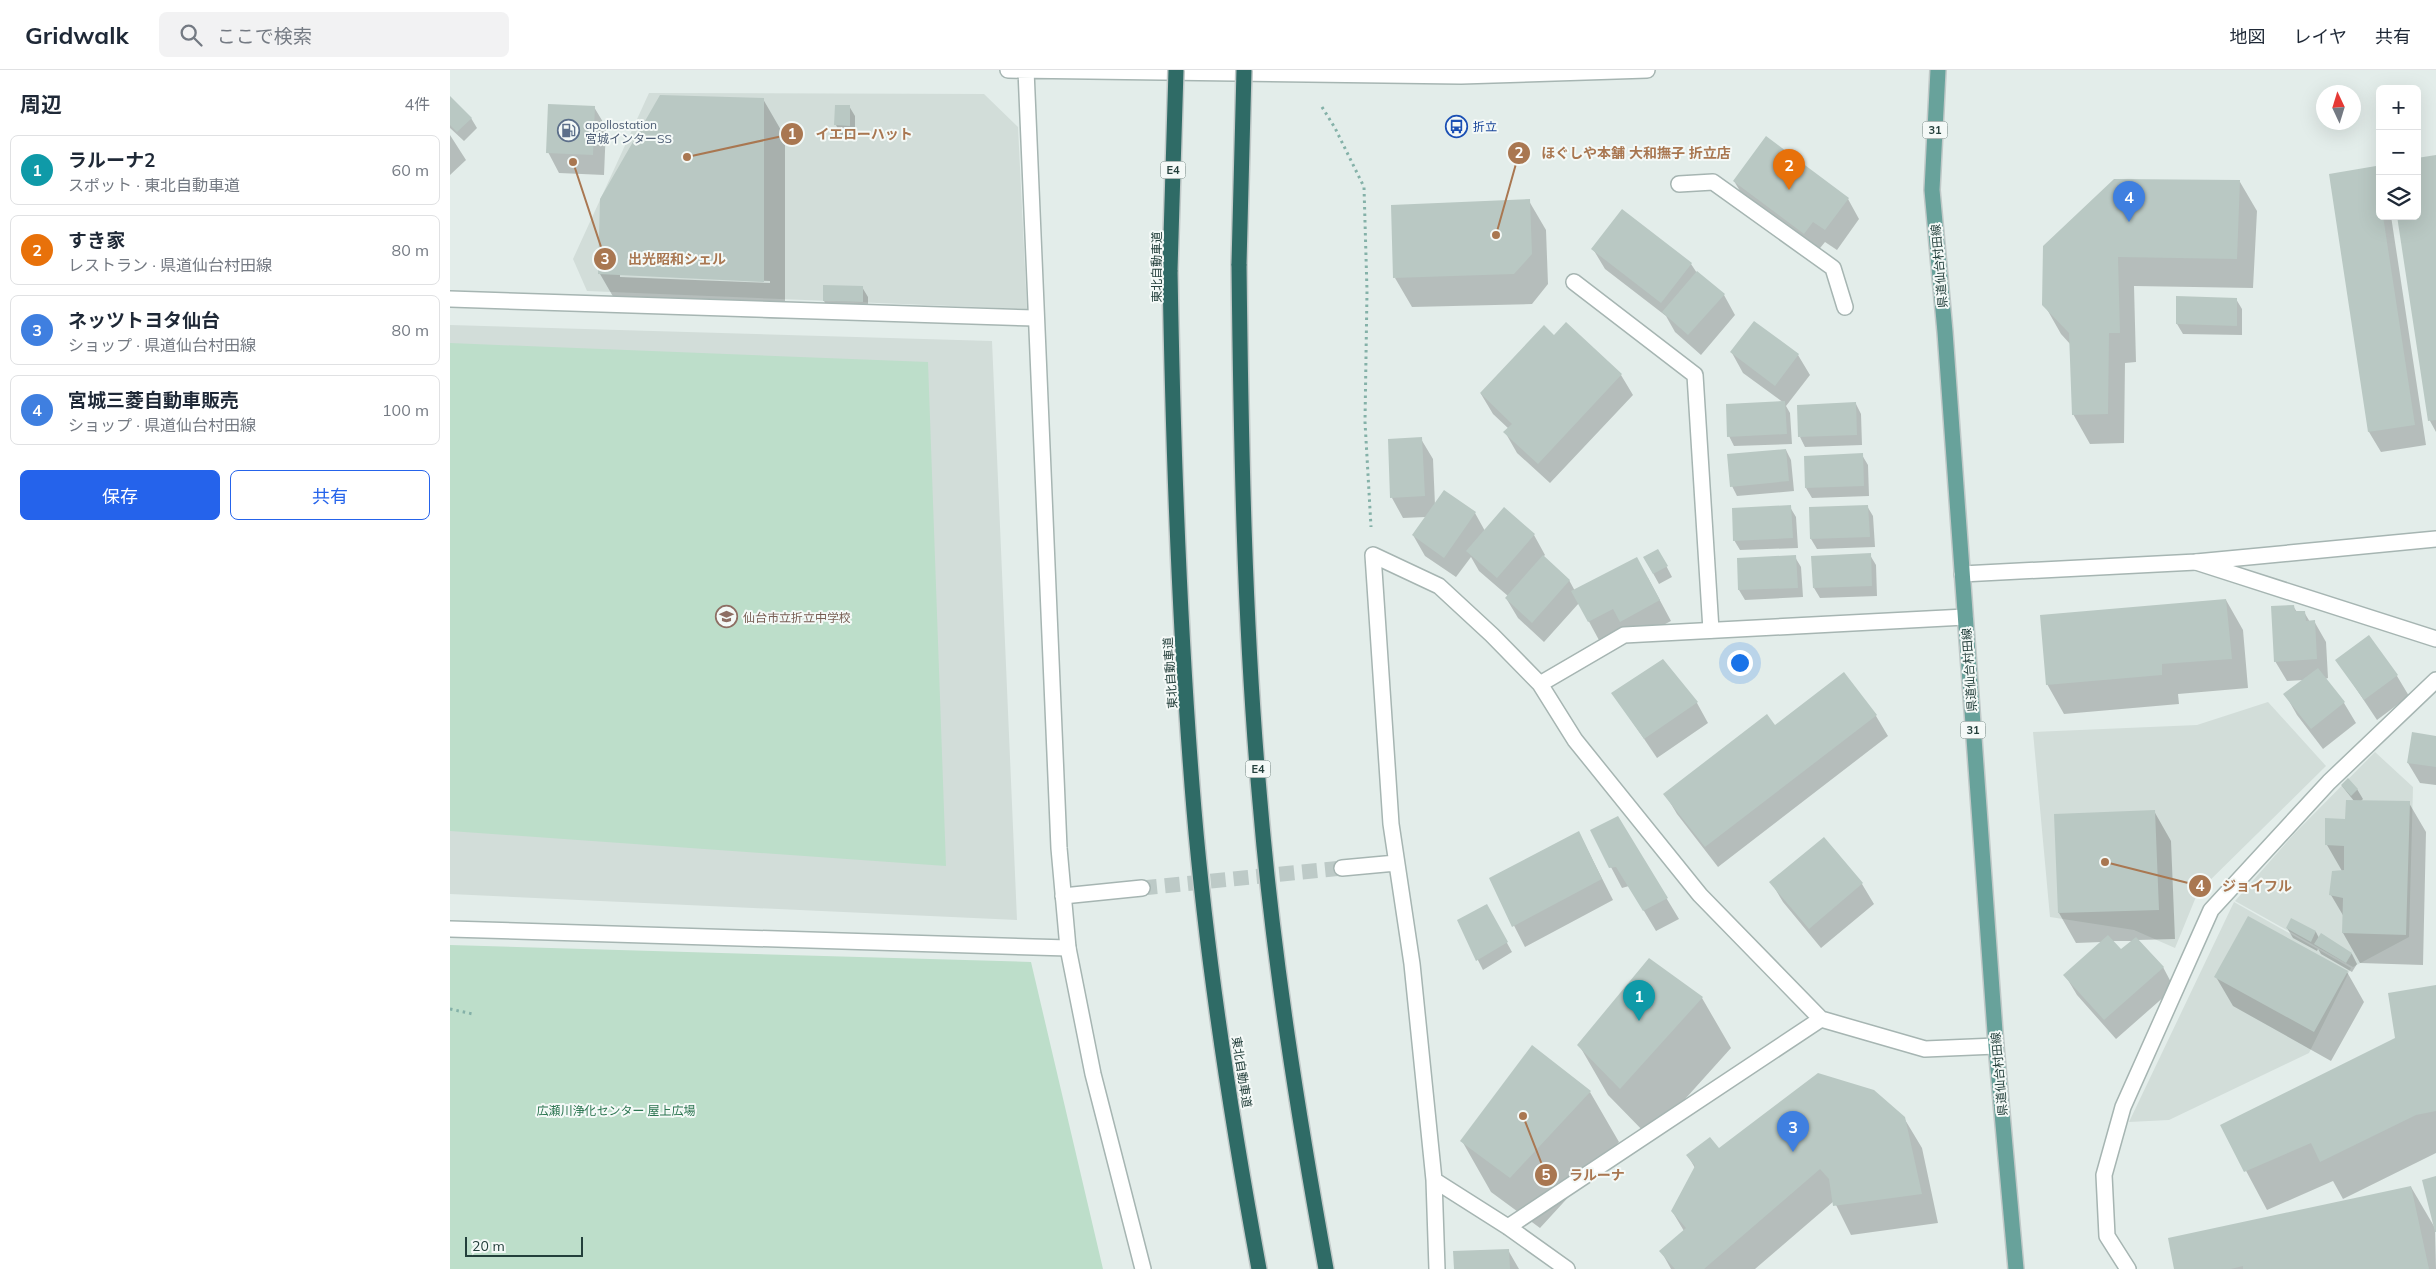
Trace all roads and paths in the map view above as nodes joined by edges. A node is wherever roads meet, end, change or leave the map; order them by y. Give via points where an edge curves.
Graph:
1 (1008, 70) edge
2 (1026, 70) edge
3 (1176, 70) edge
4 (1244, 70) edge
5 (1647, 70) edge
6 (1938, 70) edge
7 (1461, 73) edge
8 (1322, 107) dead end
9 (1680, 184) dead end
10 (1574, 282) dead end
11 (450, 299) edge
12 (1845, 307) dead end
13 (1035, 318) junction
14 (2436, 539) edge
15 (1373, 555) junction
16 (2196, 562) junction
17 (1962, 574) junction
18 (1965, 617) junction
19 (1711, 630) junction
20 (2436, 639) edge
21 (2436, 680) edge
22 (1540, 684) junction
23 (1396, 863) junction
24 (1342, 868) tunnel mouth
25 (1142, 888) tunnel mouth
26 (1063, 896) junction
27 (450, 929) edge
28 (1068, 948) junction
29 (450, 1009) edge
30 (473, 1014) dead end
31 (1821, 1019) junction
32 (1996, 1046) junction
33 (1434, 1180) junction
34 (1508, 1227) junction
35 (1143, 1269) edge
36 (1259, 1269) edge
37 (1326, 1269) edge
38 (1437, 1269) edge
39 (1566, 1269) edge
40 (2016, 1269) edge
41 (2128, 1269) edge

1 - 2 street
2 - 7 street
2 - 13 street
3 - 36 highway, 東北自動車道 / E4, bridge via 1170,270 1173,444 1194,811 1216,1002
4 - 37 highway, E4, bridge via 1239,264 1241,436 1247,604 1260,802 1282,996
5 - 7 street
6 - 17 main road, 県道仙台村田線 / 31 via 1932,190
8 - 15 path via 1364,187 1367,291 1365,422
9 - 12 street via 1713,182 1833,268
10 - 19 street via 1695,374
11 - 13 street
13 - 26 street
14 - 16 street
15 - 22 street via 1438,586
15 - 23 street
16 - 17 street
16 - 20 street
17 - 18 main road, 県道仙台村田線 / 31
18 - 19 street
18 - 32 main road, 県道仙台村田線 / 31
19 - 22 street via 1624,635
21 - 41 street via 2329,782 2211,910 2122,1107 2104,1175 2107,1236
22 - 31 street via 1575,740 1700,895
23 - 24 street
23 - 33 street via 1412,964
25 - 26 street
26 - 28 street
27 - 28 street
28 - 35 street via 1093,1074
29 - 30 path
31 - 32 street via 1925,1049
31 - 34 street
32 - 40 main road, 県道仙台村田線 / 31
33 - 34 street
33 - 38 street
34 - 39 street

